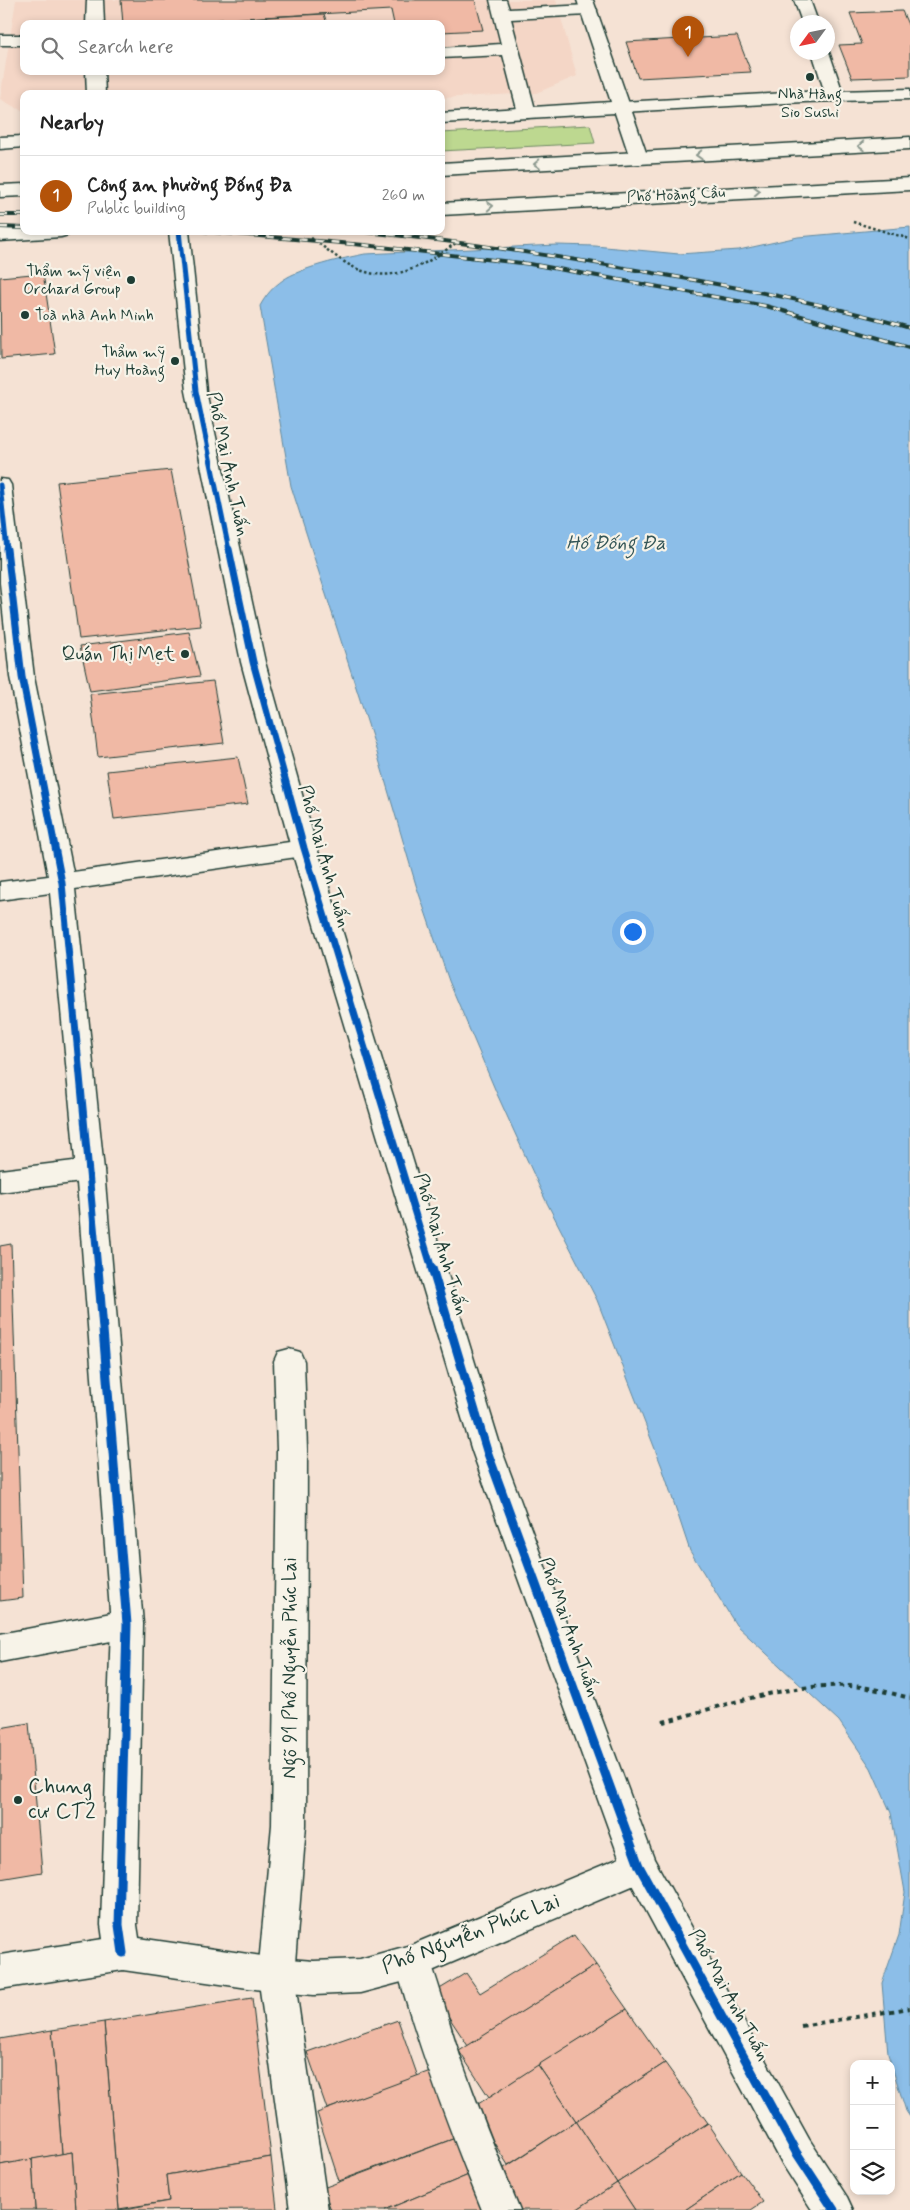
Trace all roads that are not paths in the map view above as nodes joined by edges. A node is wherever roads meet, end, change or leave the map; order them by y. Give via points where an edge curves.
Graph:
1 (95, 0) edge
2 (802, 0) edge
3 (586, 5) edge
4 (499, 7) edge
5 (807, 15) edge
6 (95, 20) edge
7 (0, 40) edge
8 (20, 40) edge
9 (512, 49) junction
10 (445, 53) edge
11 (824, 60) edge
12 (96, 75) edge
13 (96, 90) edge
14 (910, 94) edge
15 (836, 96) junction
16 (622, 107) junction
17 (527, 113) junction
18 (445, 118) edge
19 (20, 141) edge
20 (0, 143) edge
21 (910, 143) edge
22 (640, 158) junction
23 (445, 169) edge
24 (910, 184) edge
25 (20, 190) edge
26 (0, 191) edge
27 (445, 209) edge
28 (20, 234) edge
29 (0, 235) edge
30 (179, 235) edge
31 (0, 485) edge
32 (11, 678) edge
33 (304, 848) junction
34 (62, 883) junction
35 (0, 891) edge
36 (90, 1170) junction
37 (0, 1181) edge
38 (289, 1360) dead end
39 (127, 1624) junction
40 (0, 1648) edge
41 (639, 1866) junction
42 (123, 1953) junction
43 (413, 1962) junction
44 (0, 1972) edge
45 (276, 1975) junction
46 (309, 2210) edge
47 (501, 2210) edge
48 (834, 2210) edge

1 - 6 street
2 - 5 street
3 - 4 street
3 - 16 street
4 - 9 street
7 - 8 street
9 - 10 street
9 - 17 street
11 - 15 street
12 - 13 street
14 - 15 street
15 - 16 street
16 - 17 street
16 - 22 street
17 - 18 street
19 - 20 street
21 -> 22 street
22 -> 23 street
27 -> 24 street, Phố Hoàng Cầu
25 - 26 street
28 - 29 street
30 - 33 street, Phố Mai Anh Tuấn via 196,391 254,662
31 - 32 street
32 - 34 street
33 - 34 street
33 - 41 street, Phố Mai Anh Tuấn via 487,1451
34 - 35 street
34 - 36 street
36 - 37 street
36 - 39 street
38 - 45 street, Ngõ 91 Phố Nguyễn Phúc Lai via 292,1450 289,1825
39 - 40 street
39 - 42 street via 119,1925
41 - 43 street, Phố Nguyễn Phúc Lai
41 - 48 street, Phố Mai Anh Tuấn via 796,2152
42 - 44 street, Phố Nguyễn Phúc Lai
42 - 45 street, Phố Nguyễn Phúc Lai
43 - 45 street, Phố Nguyễn Phúc Lai via 360,1976 314,1978
43 - 47 street via 466,2127
45 - 46 street, Ngõ 91 Phố Nguyễn Phúc Lai

